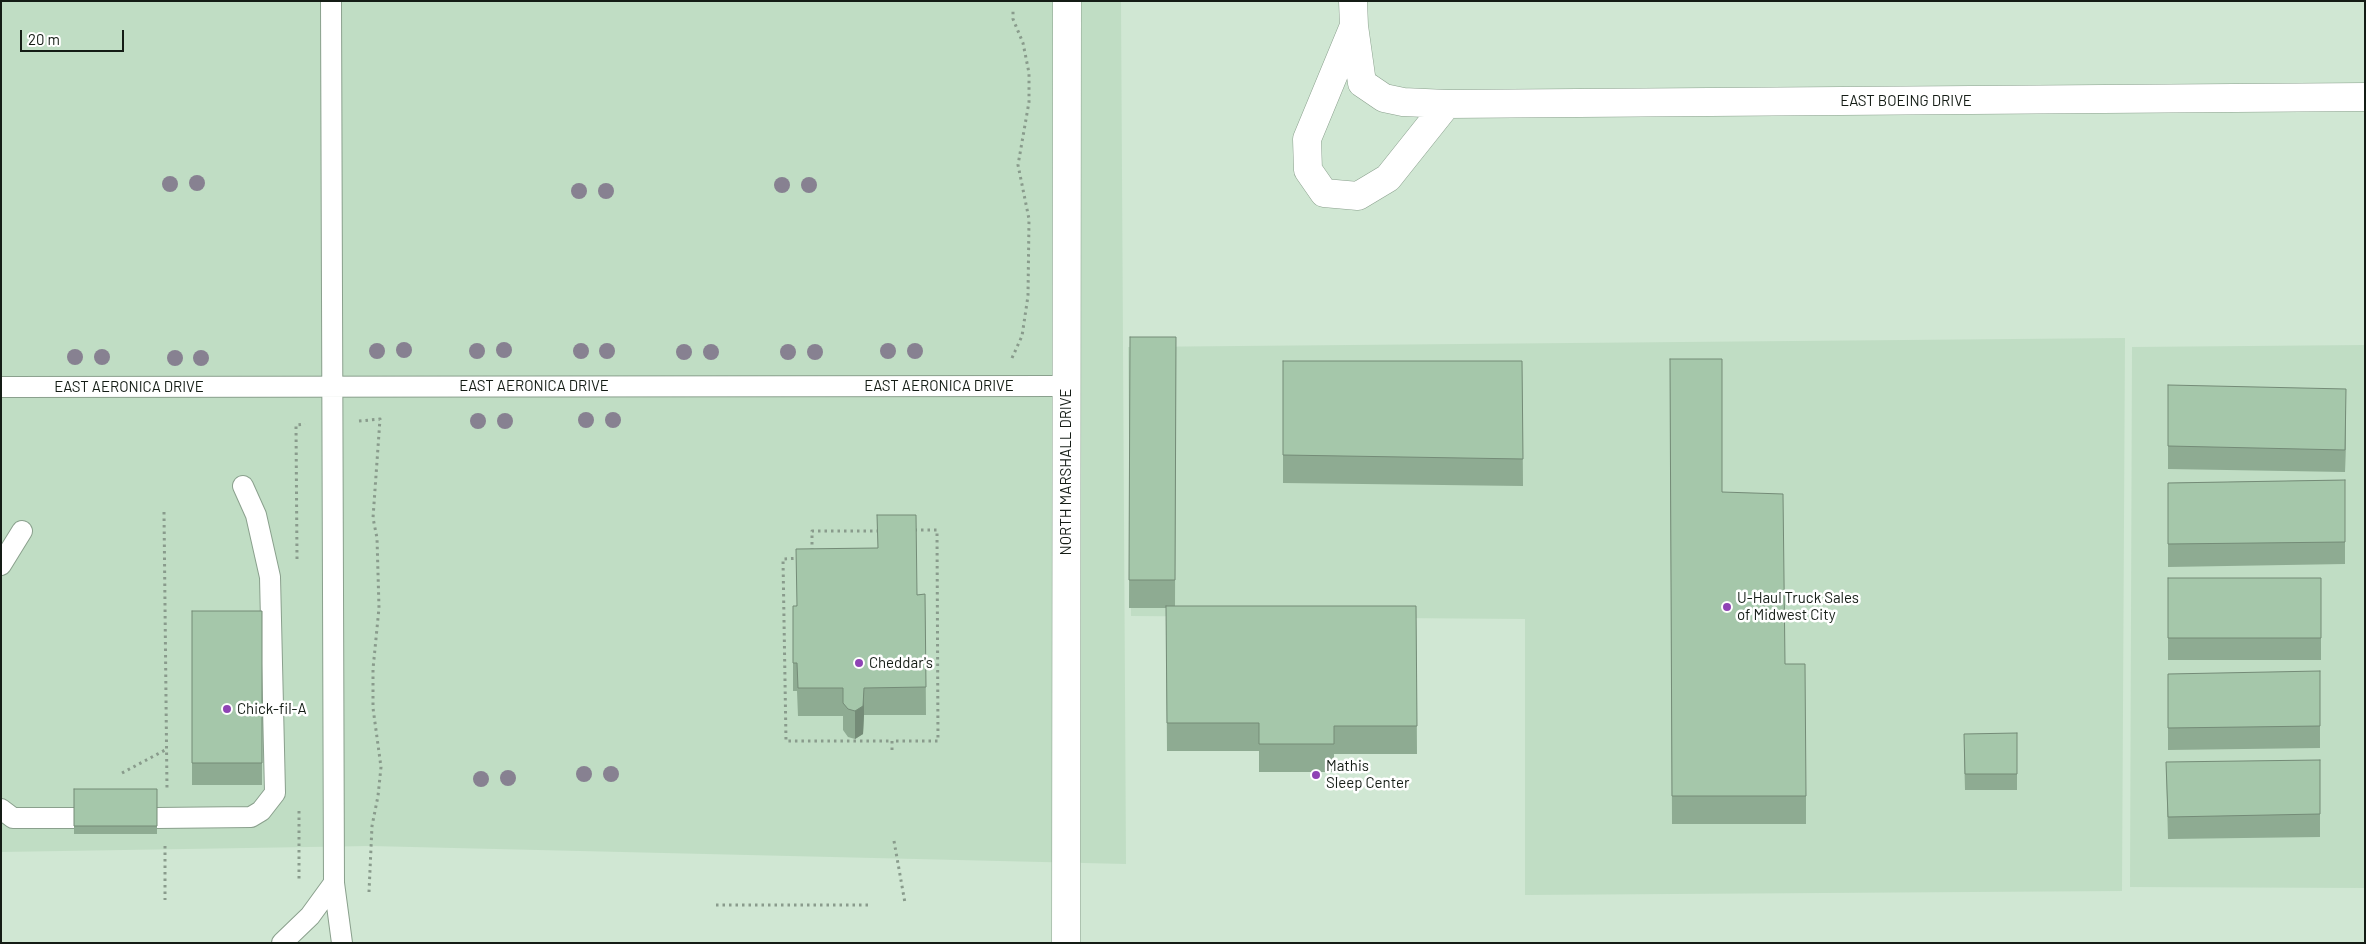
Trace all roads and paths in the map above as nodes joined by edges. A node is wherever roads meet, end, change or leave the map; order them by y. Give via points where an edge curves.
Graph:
1 (331, 1) edge
2 (1067, 1) edge
3 (1013, 11) dead end
4 (1354, 14) edge
5 (2365, 98) edge
6 (1447, 104) junction
7 (1012, 358) dead end
8 (334, 386) junction
9 (1066, 386) junction
10 (1, 387) edge
11 (242, 486) dead end
12 (164, 512) dead end
13 (889, 530) edge
14 (908, 530) edge
15 (22, 531) dead end
16 (802, 558) edge
17 (812, 558) edge
18 (1, 565) edge
19 (892, 741) junction
20 (167, 749) junction
21 (892, 750) dead end
22 (122, 772) dead end
23 (1, 809) edge
24 (74, 818) edge
25 (161, 818) junction
26 (894, 841) dead end
27 (334, 883) junction
28 (165, 900) dead end
29 (905, 904) dead end
30 (716, 905) dead end
31 (868, 905) dead end
32 (282, 943) edge
33 (342, 943) edge
34 (1066, 943) edge

1 - 8 lane
2 - 9 street, NORTH MARSHALL DRIVE
3 - 7 path via 1029,74 1029,102 1018,165 1029,219 1028,296 1022,336
4 - 6 street, EAST BOEING DRIVE via 1362,83 1384,98
4 - 6 street via 1308,139 1308,170 1324,193 1358,196 1388,178
5 - 6 street, EAST BOEING DRIVE
8 - 9 lane, EAST AERONICA DRIVE
8 - 10 lane, EAST AERONICA DRIVE
8 - 27 lane
9 - 34 street, NORTH MARSHALL DRIVE
11 - 25 lane via 256,515 270,577 275,793 261,811 251,817
12 - 20 path
13 - 17 path via 812,532
14 - 19 path via 937,530 938,741
15 - 18 lane
16 - 19 path via 784,558 786,741
19 - 21 path
20 - 22 path
20 - 25 path via 168,781
23 - 24 lane via 13,818
25 - 28 path
26 - 29 path
27 - 32 lane via 310,916
27 - 33 lane
30 - 31 path

